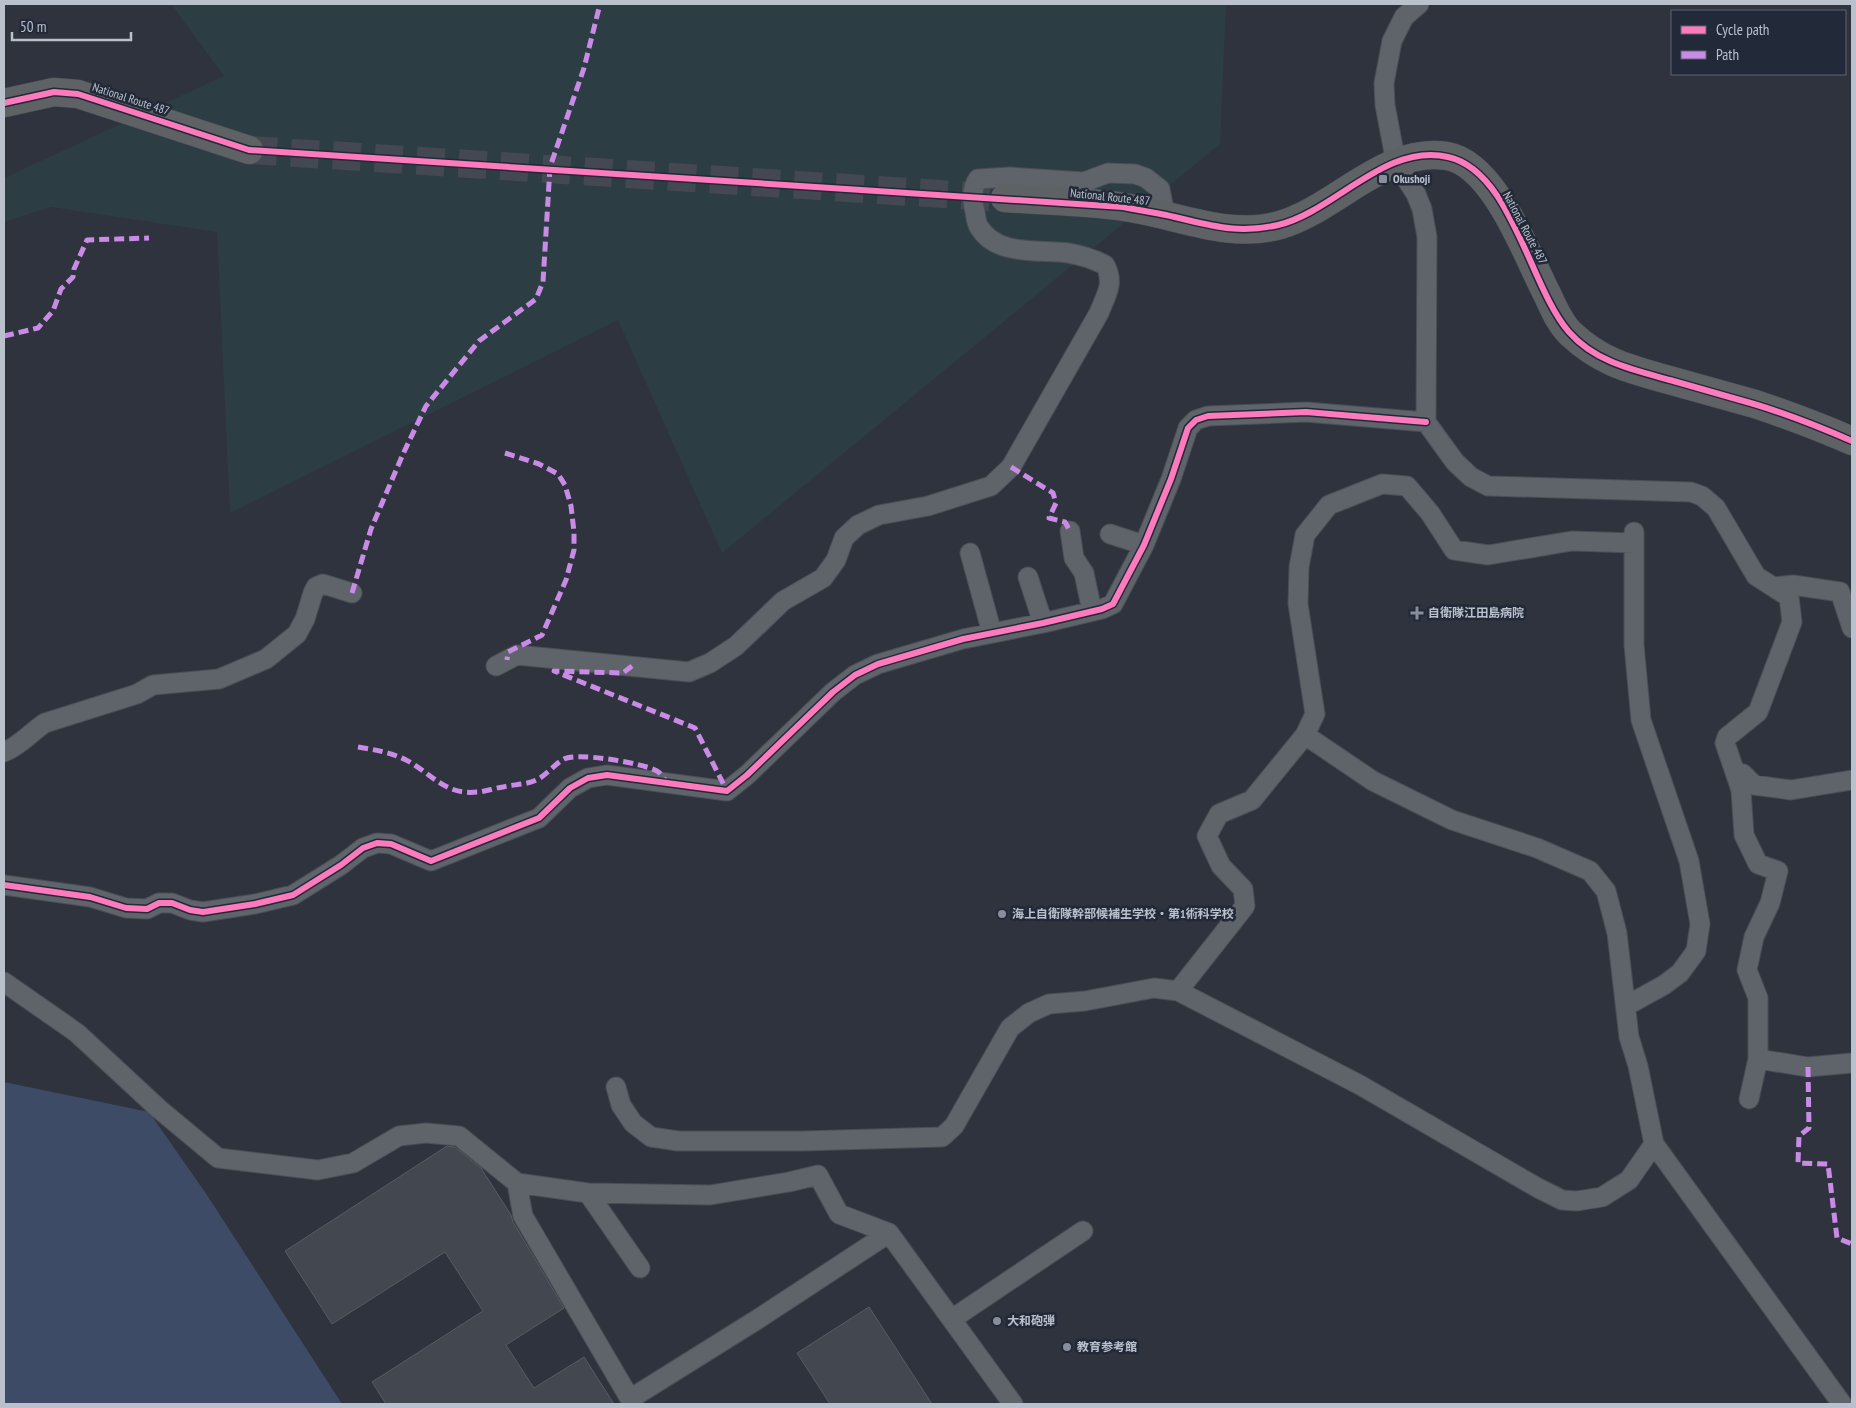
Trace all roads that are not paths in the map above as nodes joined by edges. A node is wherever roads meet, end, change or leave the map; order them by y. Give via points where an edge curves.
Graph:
1 (1419, 4) edge
2 (4, 103) edge
3 (249, 150) tunnel mouth
4 (1396, 162) junction
5 (1005, 198) tunnel mouth
6 (1166, 215) junction
7 (1426, 422) junction
8 (1852, 441) edge
9 (1070, 531) dead end
10 (1110, 534) dead end
11 (1144, 545) junction
12 (970, 553) dead end
13 (1028, 577) dead end
14 (1774, 587) junction
15 (352, 593) dead end
16 (1092, 611) junction
17 (1043, 623) junction
18 (1852, 628) edge
19 (992, 633) junction
20 (496, 666) dead end
21 (1305, 735) junction
22 (4, 752) edge
23 (1735, 772) junction
24 (1852, 780) edge
25 (4, 885) edge
26 (4, 982) edge
27 (1178, 991) junction
28 (1626, 1006) junction
29 (1758, 1059) junction
30 (1852, 1063) edge
31 (616, 1087) dead end
32 (1749, 1099) dead end
33 (1654, 1144) junction
34 (517, 1183) junction
35 (588, 1192) junction
36 (1083, 1231) dead end
37 (889, 1233) junction
38 (640, 1268) dead end
39 (952, 1319) junction
40 (631, 1402) edge
41 (1013, 1404) edge
42 (1842, 1404) edge

1 - 4 street via 1404,17 1392,41 1384,83
2 - 3 highway, National Route 487 via 54,92 78,94
4 - 6 highway, National Route 487 via 1309,214 1280,225 1250,230 1220,228
4 - 7 street via 1416,194 1427,237
4 - 8 highway, National Route 487 via 1428,155 1447,156 1476,171 1505,208 1557,315 1569,333 1594,353 1616,364 1755,405
5 - 6 highway, National Route 487 via 1123,207
6 - 20 street via 1160,189 1135,174 1108,173 1084,182 1010,177 978,179 973,186 973,206 978,227 992,241 1011,249 1091,258 1105,265 1110,275 1109,290 1099,313 1011,467 991,486 928,506 879,515 858,525 844,538 836,560 823,578 783,601 736,646 689,672 517,655
7 - 11 street via 1306,412 1208,416 1196,420 1188,428
7 - 14 street via 1455,462 1471,477 1488,486 1691,492 1702,496 1716,508 1756,576
9 - 16 street via 1074,558 1084,573
10 - 11 street
11 - 16 street via 1113,604
12 - 19 street
13 - 17 street
14 - 18 street via 1793,585 1840,592
14 - 23 street via 1789,596 1792,622 1758,712 1727,737 1725,743
15 - 22 street via 324,584 316,587 297,634 266,659 219,679 153,685 137,694 45,723
16 - 17 street
17 - 19 street
19 - 25 street via 887,662 854,675 727,791 607,774 588,778 570,788 539,818 431,861 390,844 377,843 363,848 293,895 203,912 172,903 159,903 147,909 126,908 90,897
21 - 27 street via 1252,800 1219,814 1207,836 1221,866 1243,889 1245,906
21 - 28 street via 1373,781 1452,820 1537,848 1590,871 1606,891 1617,933
21 - 28 street via 1315,714 1298,604 1299,567 1305,535 1329,505 1382,484 1406,486 1430,513 1454,550 1488,555 1572,542 1634,537 1634,645 1641,720 1689,860 1700,924 1696,952 1680,973
23 - 24 street via 1743,774 1754,785 1791,790
23 - 29 street via 1741,790 1744,835 1758,864 1778,871 1770,903 1754,937 1747,970 1758,998
26 - 34 street via 77,1033 218,1158 318,1170 353,1163 400,1136 426,1133 459,1136
27 - 31 street via 1154,988 1049,1004 1029,1014 1010,1028 954,1126 942,1137 803,1141 678,1141 651,1137 633,1123 621,1105
27 - 33 street via 1360,1086 1562,1200 1577,1202 1602,1197 1629,1180
28 - 33 street via 1629,1038
29 - 30 street via 1808,1067
29 - 32 street
33 - 42 street
34 - 35 street
34 - 40 street via 523,1216
35 - 37 street via 710,1195 818,1175 839,1214
35 - 38 street
36 - 39 street
37 - 39 street
37 - 40 street
39 - 41 street

